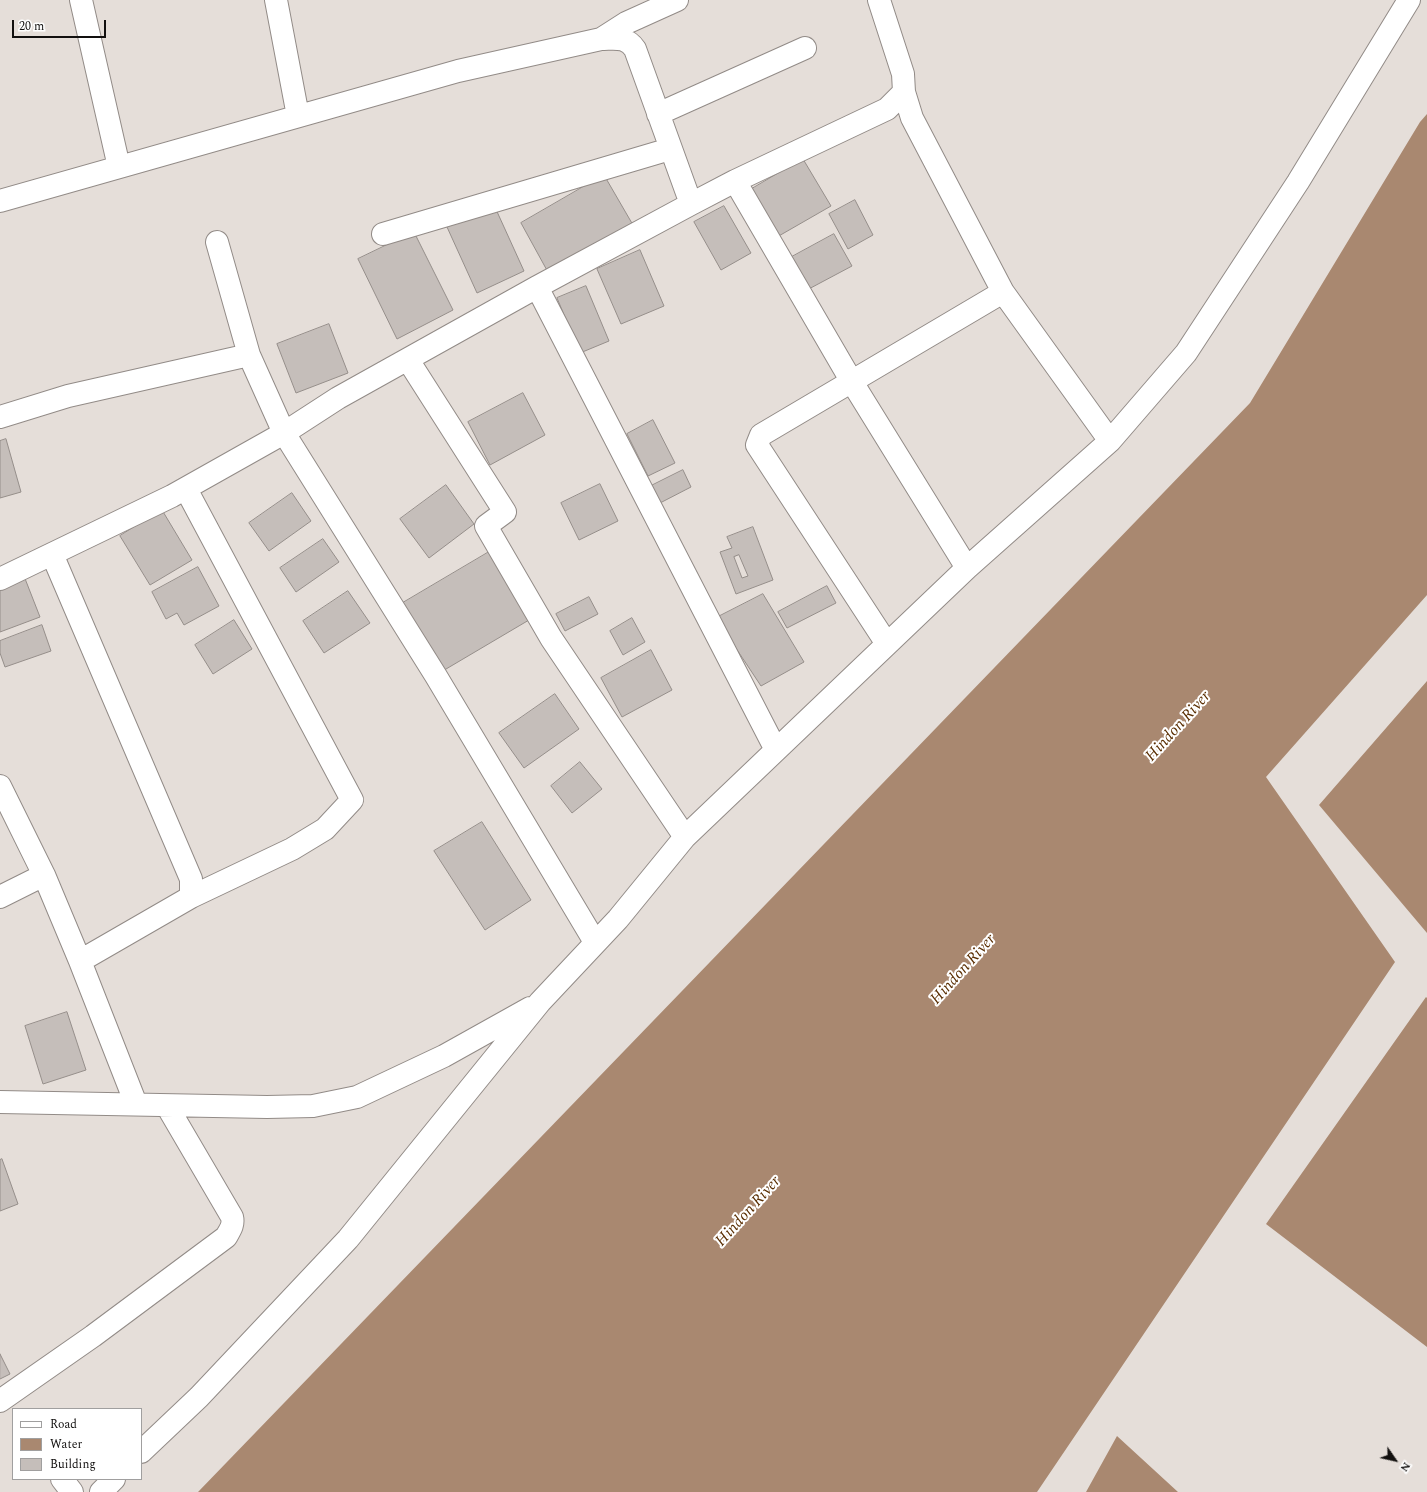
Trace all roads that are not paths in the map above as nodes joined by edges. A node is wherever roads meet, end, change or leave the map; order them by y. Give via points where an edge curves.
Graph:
1 (81, 0) edge
2 (276, 0) edge
3 (677, 0) edge
4 (879, 0) edge
5 (1409, 0) edge
6 (601, 39) junction
7 (805, 48) dead end
8 (904, 92) junction
9 (658, 114) junction
10 (298, 116) junction
11 (670, 149) junction
12 (119, 167) junction
13 (735, 181) junction
14 (0, 201) edge
15 (691, 204) junction
16 (383, 234) dead end
17 (217, 242) dead end
18 (537, 287) junction
19 (1004, 292) junction
20 (249, 355) junction
21 (408, 360) junction
22 (852, 382) junction
23 (0, 417) edge
24 (284, 433) junction
25 (1110, 441) junction
26 (186, 488) junction
27 (52, 554) junction
28 (968, 568) junction
29 (0, 579) edge
30 (887, 644) junction
31 (776, 750) junction
32 (0, 786) edge
33 (685, 837) junction
34 (44, 875) junction
35 (0, 897) edge
36 (191, 897) junction
37 (595, 942) junction
38 (80, 961) junction
39 (540, 1002) junction
40 (0, 1102) edge
41 (136, 1104) junction
42 (167, 1106) junction
43 (5, 1405) edge
44 (142, 1451) edge
45 (63, 1480) edge
46 (113, 1480) edge
47 (72, 1492) edge
48 (101, 1492) edge

1 - 12 street
2 - 10 street
3 - 6 street via 626,23
4 - 8 street via 903,74
5 - 25 street via 1298,182 1186,353
6 - 9 street via 623,39 631,43
6 - 10 street via 458,71
7 - 9 street
8 - 13 street via 887,109
8 - 19 street via 912,118
9 - 11 street
10 - 12 street
11 - 15 street
11 - 16 street
12 - 14 street
13 - 15 street
13 - 22 street
15 - 18 street
17 - 20 street
18 - 21 street
18 - 31 street
19 - 22 street
19 - 25 street
20 - 23 street via 68,396
20 - 24 street
21 - 24 street via 338,398
21 - 33 street via 505,512 486,526 509,566 551,638
22 - 28 street
22 - 30 street via 761,435 757,445
24 - 26 street
24 - 37 street via 436,676
25 - 28 street
26 - 27 street
26 - 36 street via 352,800 325,829 292,849
27 - 29 street
27 - 36 street via 191,879
28 - 30 street
30 - 31 street
31 - 33 street
32 - 34 street
33 - 37 street via 618,919
34 - 35 street
34 - 38 street
36 - 38 street
37 - 39 street
38 - 41 street
39 - 42 street via 444,1056 358,1097 313,1106
39 - 44 street via 348,1239 199,1397
40 - 41 street
41 - 42 street
42 - 43 street via 232,1216 230,1231 226,1237
45 - 47 street
46 - 48 street

